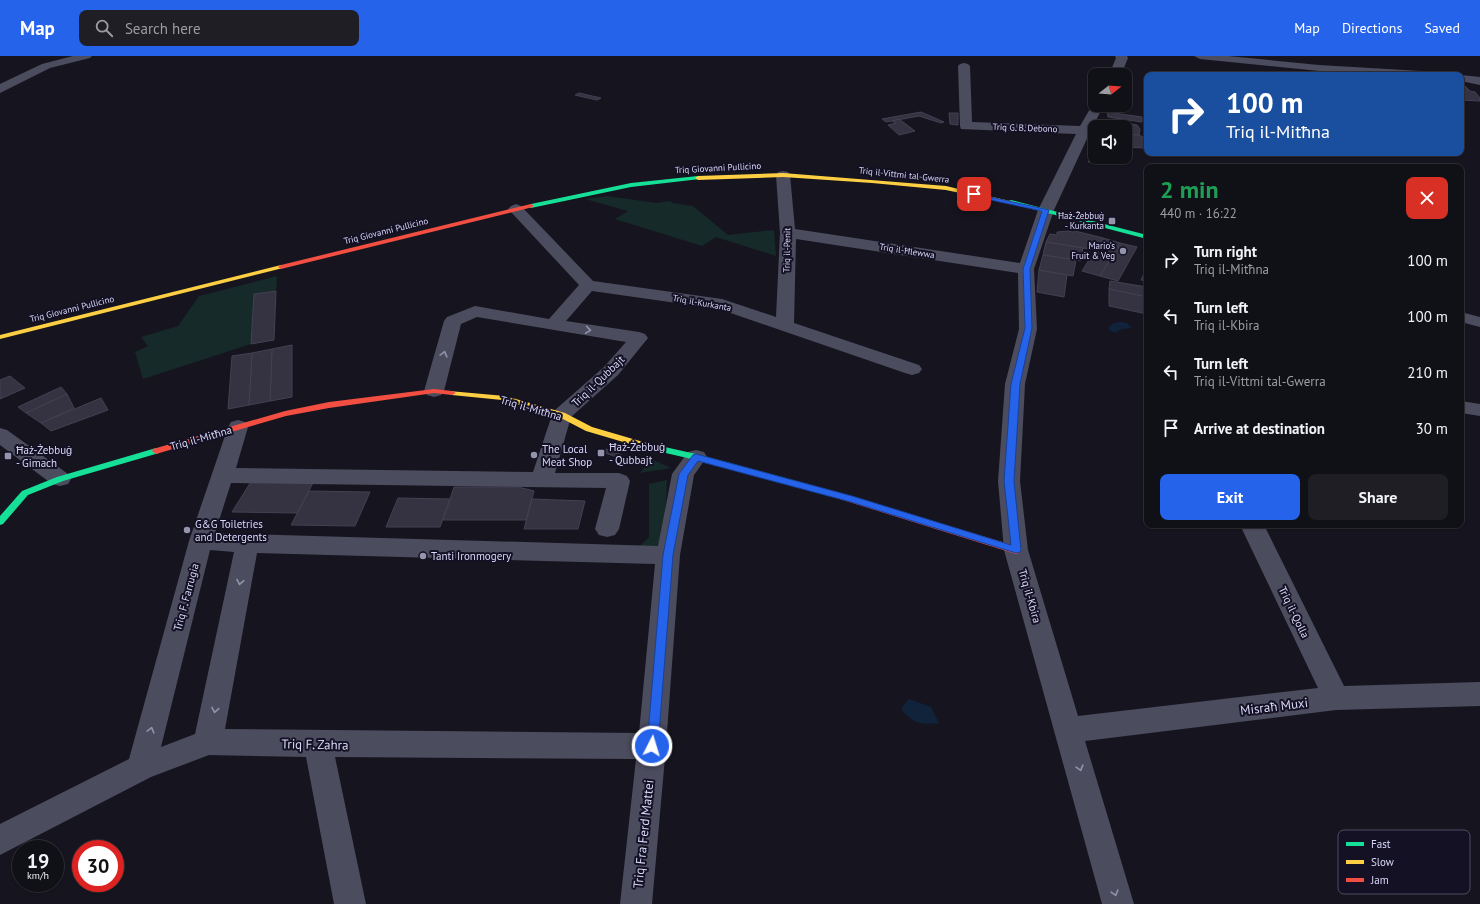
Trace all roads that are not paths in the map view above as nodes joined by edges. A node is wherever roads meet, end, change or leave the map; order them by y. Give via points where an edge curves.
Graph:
1 (86, 56) edge
2 (1121, 56) edge
3 (1200, 56) edge
4 (964, 66) dead end
5 (1118, 68) edge
6 (1381, 72) edge
7 (1464, 78) edge
8 (1480, 81) edge
9 (0, 89) edge
10 (1094, 112) edge
11 (1084, 130) junction
12 (783, 175) junction
13 (516, 209) junction
14 (1046, 210) junction
15 (788, 233) junction
16 (1144, 235) edge
17 (1026, 269) junction
18 (588, 285) junction
19 (1464, 318) edge
20 (1480, 322) edge
21 (554, 325) junction
22 (785, 325) junction
23 (0, 338) edge
24 (912, 369) dead end
25 (434, 391) junction
26 (1464, 407) edge
27 (1480, 410) edge
28 (562, 416) junction
29 (238, 427) junction
30 (0, 435) edge
31 (696, 457) junction
32 (223, 475) junction
33 (60, 478) junction
34 (542, 479) junction
35 (0, 520) edge
36 (1253, 528) edge
37 (607, 529) dead end
38 (200, 541) junction
39 (247, 544) junction
40 (1016, 550) junction
41 (668, 555) junction
42 (1480, 694) edge
43 (1336, 698) junction
44 (1069, 730) junction
45 (208, 742) junction
46 (318, 744) junction
47 (652, 746) junction
48 (141, 768) junction
49 (0, 840) edge
50 (350, 904) edge
51 (636, 904) edge
52 (1118, 904) edge

1 - 9 street via 46,66
2 - 5 street
3 - 6 street
4 - 11 street, Triq G. B. Debono via 966,126
7 - 8 street
10 - 11 street, Triq il-Kbira
11 - 14 street, Triq il-Kbira
12 - 13 street, Triq Giovanni Pullicino via 689,178 631,185
12 - 14 street, Triq il-Vittmi tal-Gwerra via 946,188
12 - 15 street, Triq il-Penit
13 - 18 street
13 - 23 street, Triq Giovanni Pullicino
14 - 16 street, Triq il-Vittmi tal-Gwerra
14 - 17 street, Triq il-Kbira
15 - 17 street, Triq il-Ħlewwa
15 - 22 street, Triq il-Penit
17 - 40 street, Triq il-Kbira via 1028,328 1016,384 1009,481
18 - 21 street
18 - 22 street, Triq il-Kurkanta via 722,304
19 - 20 street
25 -> 21 street, Triq il-Qubbajt via 453,321 475,311
21 -> 28 street, Triq il-Qubbajt via 639,338 611,371
22 - 24 street, Triq il-Kurkanta
25 - 28 street, Triq il-Mitħna via 502,398
25 - 29 street, Triq il-Mitħna via 329,405
26 - 27 street
28 - 31 street, Triq il-Mitħna via 589,429 621,439 654,449
28 - 34 street
29 - 32 street, Triq F. Farrugia
29 - 33 street, Triq il-Mitħna
30 - 33 street
31 - 40 street, Triq il-Mitħna via 852,499
31 - 41 street, Triq Fra Ferd Mattei via 683,474
32 - 34 street
32 - 38 street, Triq F. Farrugia
33 - 35 street, Triq il-Mitħna via 25,493
34 - 37 street via 619,481
36 - 43 street, Triq il-Qolla
38 - 39 street
48 -> 38 street, Triq F. Farrugia
39 - 41 street
39 -> 45 street
40 - 44 street, Triq il-Kbira
41 - 47 street, Triq Fra Ferd Mattei
42 - 43 street, Misraħ Muxi
43 - 44 street, Misraħ Muxi
44 -> 52 street, Triq il-Kbira
45 - 46 street, Triq F. Zahra
45 - 48 street, Triq F. Zahra
46 - 47 street, Triq F. Zahra
46 - 50 street
47 - 51 street, Triq Fra Ferd Mattei
48 - 49 street, Triq F. Zahra

